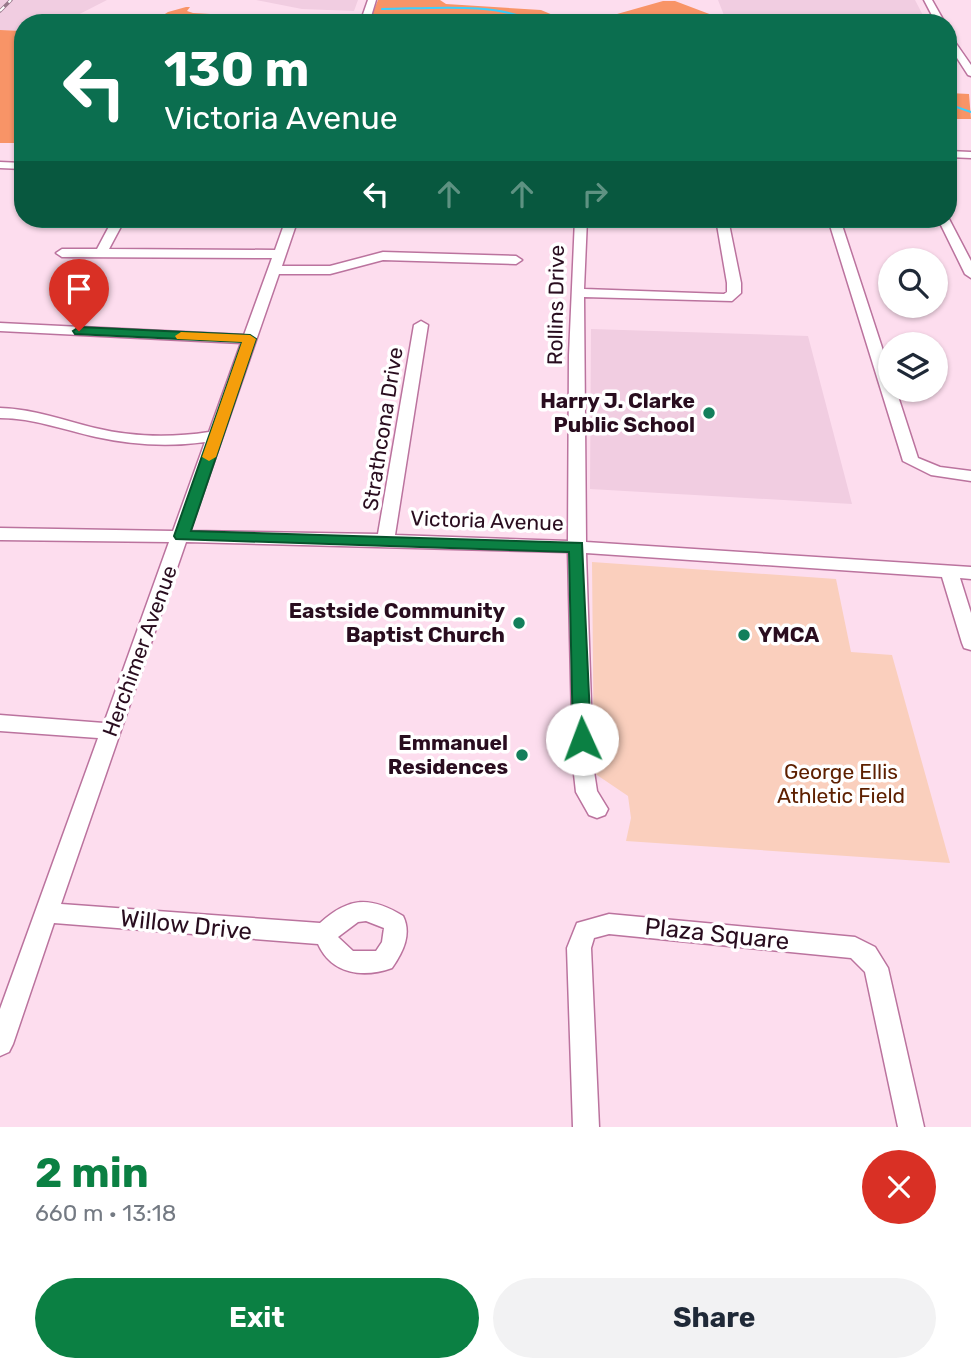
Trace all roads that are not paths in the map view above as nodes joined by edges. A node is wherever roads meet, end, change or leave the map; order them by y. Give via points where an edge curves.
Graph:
1 (957, 51) edge
2 (971, 73) edge
3 (114, 228) edge
4 (289, 228) edge
5 (581, 228) edge
6 (724, 228) edge
7 (837, 228) edge
8 (948, 228) edge
9 (62, 253) dead end
10 (101, 253) junction
11 (281, 254) junction
12 (516, 260) dead end
13 (275, 270) junction
14 (971, 274) edge
15 (577, 293) junction
16 (421, 325) dead end
17 (0, 327) edge
18 (250, 339) junction
19 (0, 413) edge
20 (216, 436) junction
21 (971, 476) edge
22 (0, 534) edge
23 (181, 536) junction
24 (386, 540) junction
25 (576, 547) junction
26 (949, 572) junction
27 (971, 573) edge
28 (971, 643) edge
29 (0, 723) edge
30 (111, 731) junction
31 (597, 809) dead end
32 (48, 913) junction
33 (325, 934) dead end
34 (0, 1044) edge
35 (586, 1127) edge
36 (911, 1127) edge

1 - 2 street
3 - 10 street
4 - 11 street, Herchimer Avenue
5 - 15 street, Rollins Drive
6 - 15 street via 734,283 734,293 727,298
7 - 21 street via 911,461 937,472
8 - 14 street
9 - 10 street
10 - 11 street
11 - 13 street, Herchimer Avenue
12 - 13 street via 383,256 330,270
13 - 18 street, Herchimer Avenue
15 - 25 street, Rollins Drive
16 - 24 street, Strathcona Drive
17 - 18 street
18 - 20 street, Herchimer Avenue
19 - 20 street via 36,415 134,439
20 - 23 street, Herchimer Avenue
22 - 23 street, Victoria Avenue
23 - 24 street, Victoria Avenue
23 - 30 street, Herchimer Avenue
24 - 25 street, Victoria Avenue
25 - 26 street, Victoria Avenue
25 - 31 street, Rollins Drive via 583,765 587,792
26 - 27 street, Victoria Avenue
26 - 28 street
29 - 30 street
30 - 32 street, Herchimer Avenue
32 - 33 street, Willow Drive via 264,933
32 - 34 street, Herchimer Avenue
35 - 36 street, Plaza Square via 579,948 585,930 609,924 855,948 867,955 876,968

